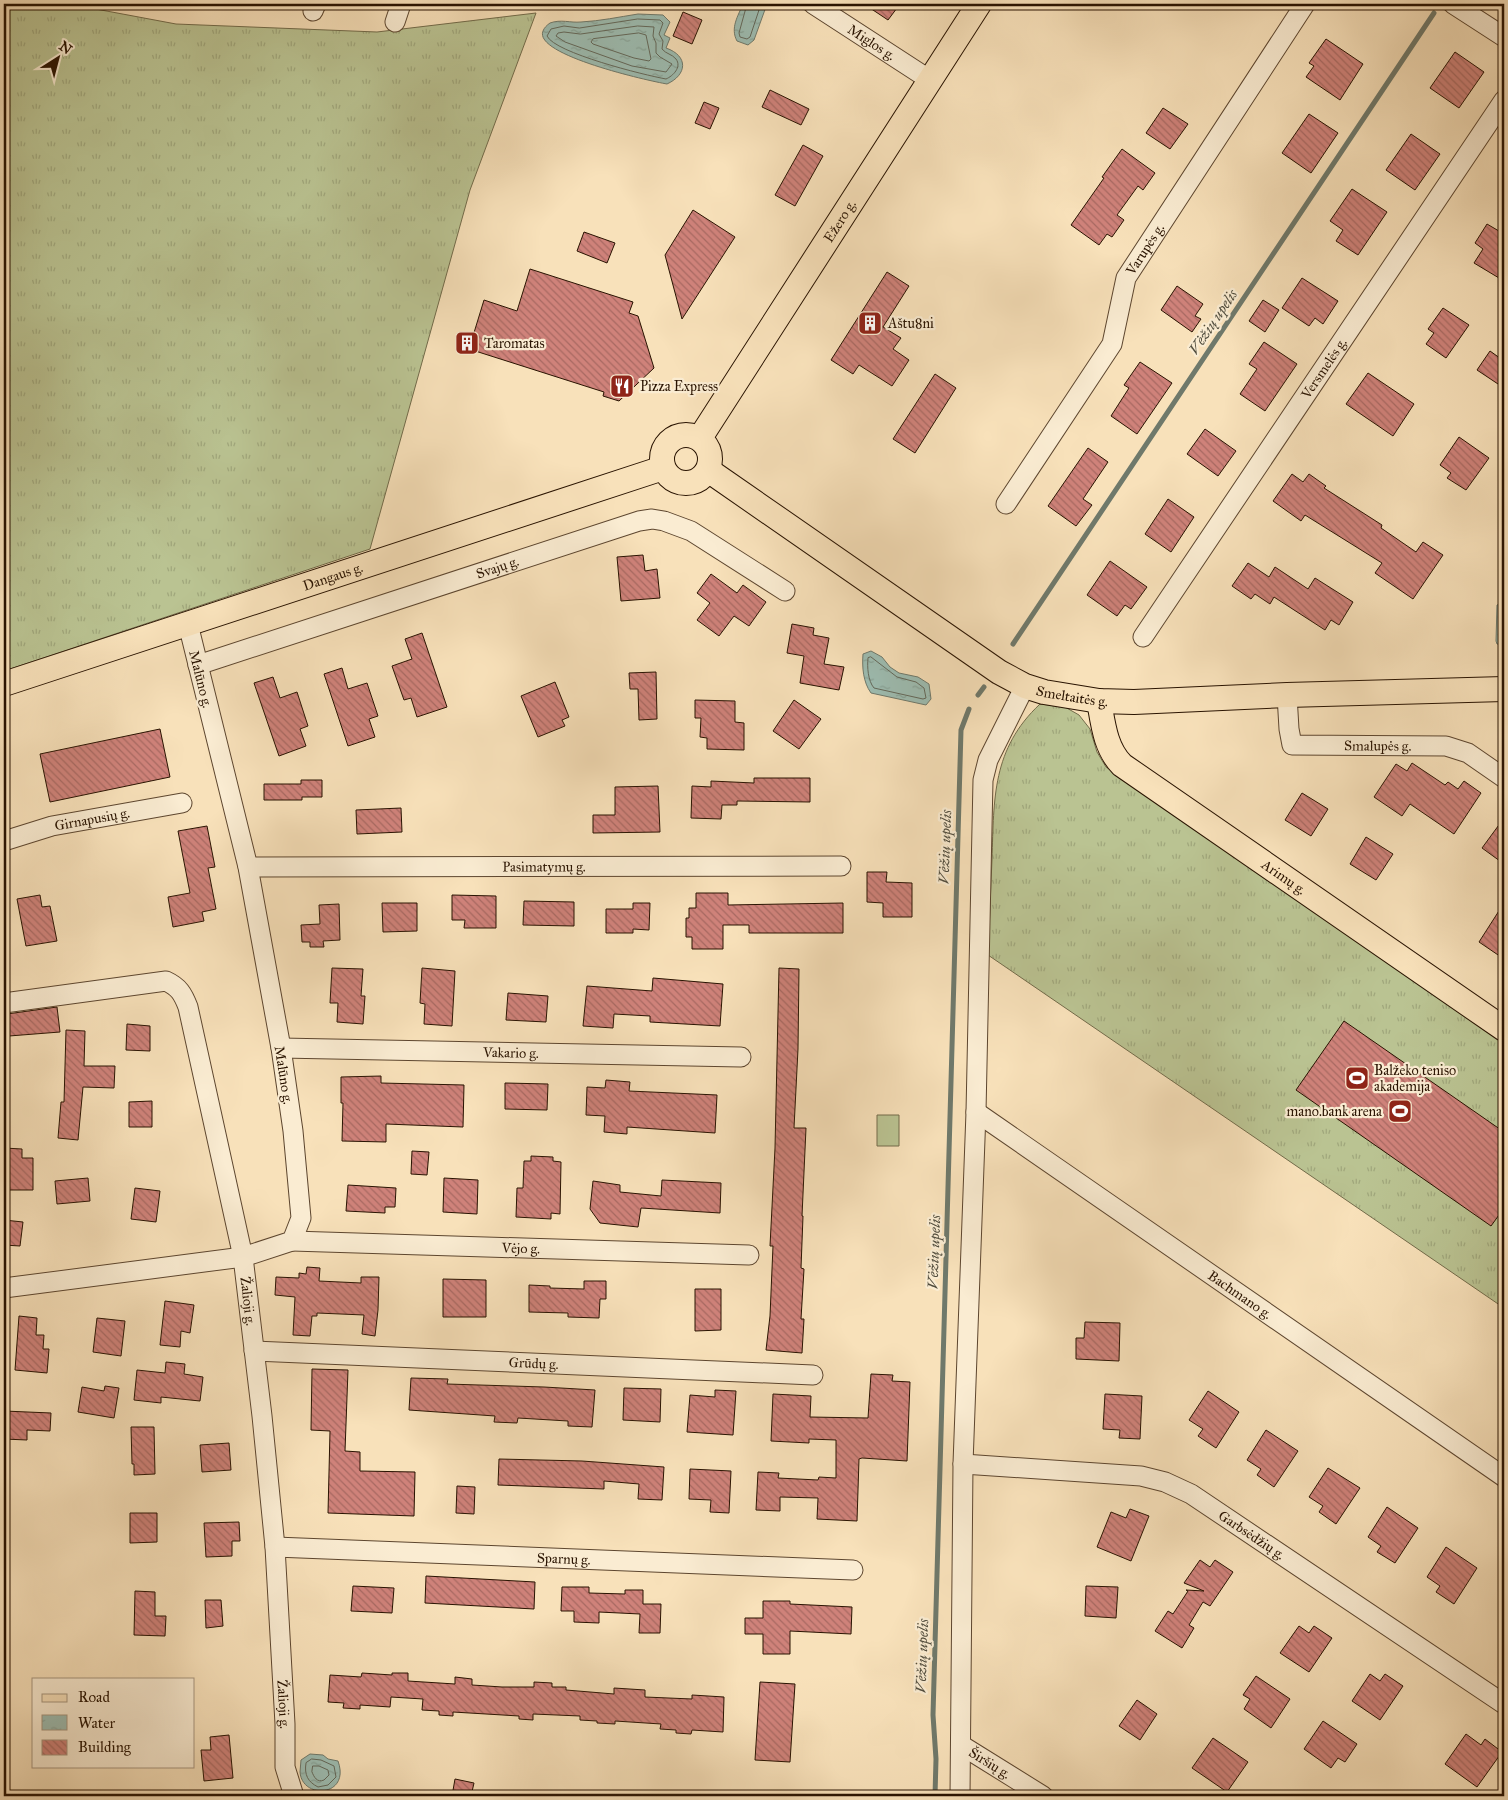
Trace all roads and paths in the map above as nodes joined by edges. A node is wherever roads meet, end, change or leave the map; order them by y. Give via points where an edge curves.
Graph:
1 (401, 4) edge
2 (813, 4) edge
3 (979, 4) edge
4 (1304, 4) edge
5 (1453, 4) edge
6 (395, 22) dead end
7 (1504, 37) edge
8 (930, 80) junction
9 (1504, 100) edge
10 (700, 438) junction
11 (663, 468) junction
12 (708, 470) junction
13 (1006, 504) dead end
14 (785, 591) dead end
15 (188, 624) junction
16 (1143, 638) dead end
17 (198, 665) junction
18 (4, 684) edge
19 (1025, 686) junction
20 (1504, 689) edge
21 (1287, 695) junction
22 (1099, 701) junction
23 (1504, 778) edge
24 (182, 803) dead end
25 (4, 841) edge
26 (841, 866) dead end
27 (248, 867) junction
28 (4, 1003) edge
29 (1504, 1029) edge
30 (281, 1048) junction
31 (741, 1057) dead end
32 (976, 1112) junction
33 (292, 1241) junction
34 (749, 1254) dead end
35 (243, 1257) junction
36 (4, 1288) edge
37 (254, 1351) junction
38 (813, 1375) dead end
39 (963, 1464) junction
40 (1504, 1477) edge
41 (275, 1547) junction
42 (853, 1570) dead end
43 (1504, 1704) edge
44 (961, 1745) junction
45 (294, 1796) edge
46 (960, 1796) edge
47 (1043, 1796) edge

1 - 6 street
2 - 8 street, Miglos g.
3 - 8 main road, Ežero g.
4 - 13 street, Varupės g. via 1126,278 1112,344
5 - 7 street
8 - 10 main road, Ežero g.
9 - 16 street, Versmelės g.
10 - 11 main road via 682,434 667,442 661,459
10 - 12 main road via 710,453
11 - 12 main road via 668,476 684,483 702,478
11 - 15 main road, Dangaus g.
12 - 19 main road, Smeltaitės g. via 999,672
14 - 17 street, Svajų g. via 691,531 652,519
15 - 17 street, Malūno g.
15 - 18 main road, Dangaus g.
17 - 27 street, Malūno g.
19 - 22 main road, Smeltaitės g.
19 - 32 street via 988,760 984,780
20 - 21 main road, Smeltaitės g.
21 - 22 main road, Smeltaitės g.
21 - 23 street, Smalupės g. via 1292,744 1446,746 1468,753
22 - 29 main road, Arimų g. via 1107,739 1122,764
24 - 25 street, Girnapusių g. via 52,826
26 - 27 street, Pasimatymų g.
27 - 30 street, Malūno g.
28 - 35 street, Žalioji g. via 166,981 176,986 188,1007
30 - 31 street, Vakario g.
30 - 33 street, Malūno g. via 301,1218
32 - 39 street
32 - 40 street, Bachmano g.
33 - 34 street, Vėjo g.
33 - 35 street
35 - 36 street
35 - 37 street, Žalioji g.
37 - 38 street, Grūdų g.
37 - 41 street, Žalioji g.
39 - 43 street, Garbsėdžių g. via 1141,1476 1165,1482 1190,1494
39 - 44 street
41 - 42 street, Sparnų g.
41 - 45 street, Žalioji g. via 285,1767
44 - 46 street
44 - 47 street, Širšių g.

